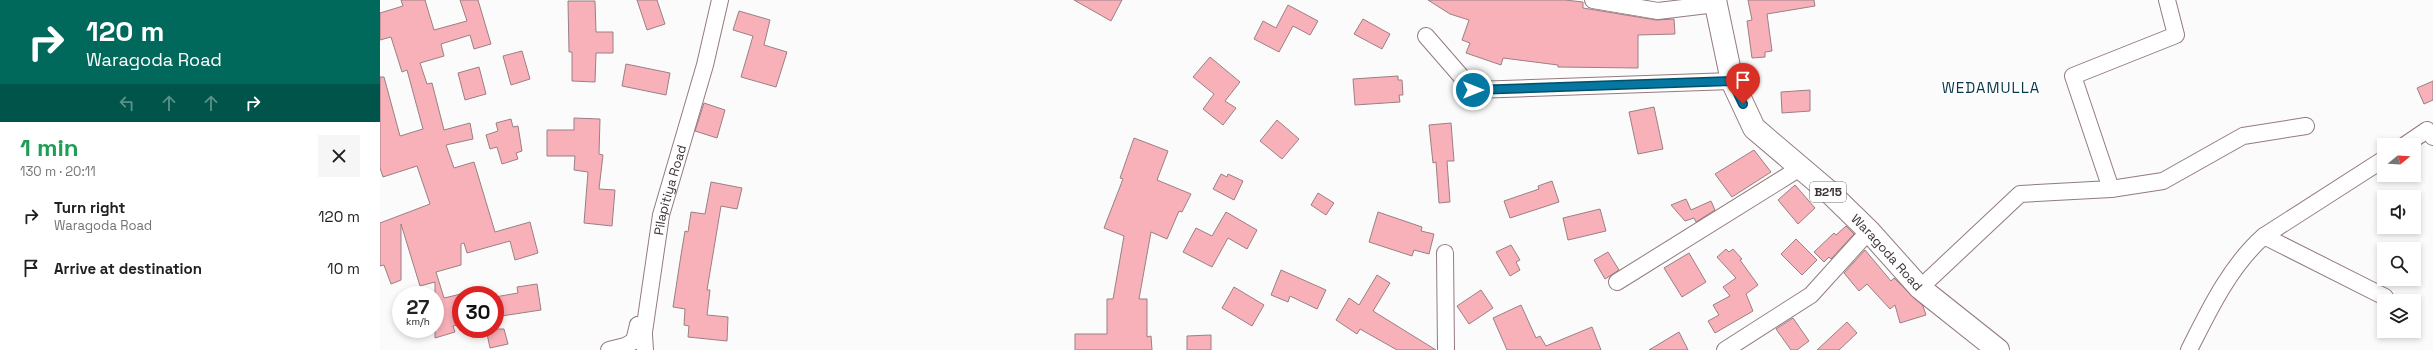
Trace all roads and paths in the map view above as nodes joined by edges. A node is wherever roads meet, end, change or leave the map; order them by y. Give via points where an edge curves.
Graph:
1 (720, 0) edge
2 (1593, 0) edge
3 (2167, 0) edge
4 (1716, 2) edge
5 (1426, 36) dead end
6 (1732, 81) junction
7 (2306, 126) dead end
8 (2433, 137) edge
9 (2415, 138) edge
10 (2377, 163) edge
11 (1800, 168) junction
12 (2111, 188) junction
13 (1868, 231) junction
14 (2264, 236) junction
15 (1445, 253) dead end
16 (1617, 282) dead end
17 (1920, 288) junction
18 (2379, 294) edge
19 (638, 325) junction
20 (609, 350) edge
21 (645, 350) edge
22 (1446, 350) edge
23 (1725, 350) edge
24 (1998, 350) edge
25 (2189, 350) edge

1 - 19 street, Pilapitiya Road via 705,65 661,215 644,332
2 - 4 street via 1658,11
3 - 12 street via 2176,35 2073,76
4 - 6 main road, Waragoda Road / B215
5 - 6 street via 1473,90
6 - 11 main road, Waragoda Road / B215 via 1754,128
7 - 12 street via 2243,136 2163,181
8 - 9 street via 2427,130
10 - 14 street
11 - 13 main road, Waragoda Road / B215
11 - 16 street
12 - 17 street via 2020,194
13 - 17 main road, Waragoda Road / B215
13 - 23 street via 1811,295
14 - 18 street
14 - 25 street via 2248,250 2212,304
15 - 22 street
17 - 24 main road, Waragoda Road / B215
19 - 20 street via 634,341
19 - 21 street via 644,335

